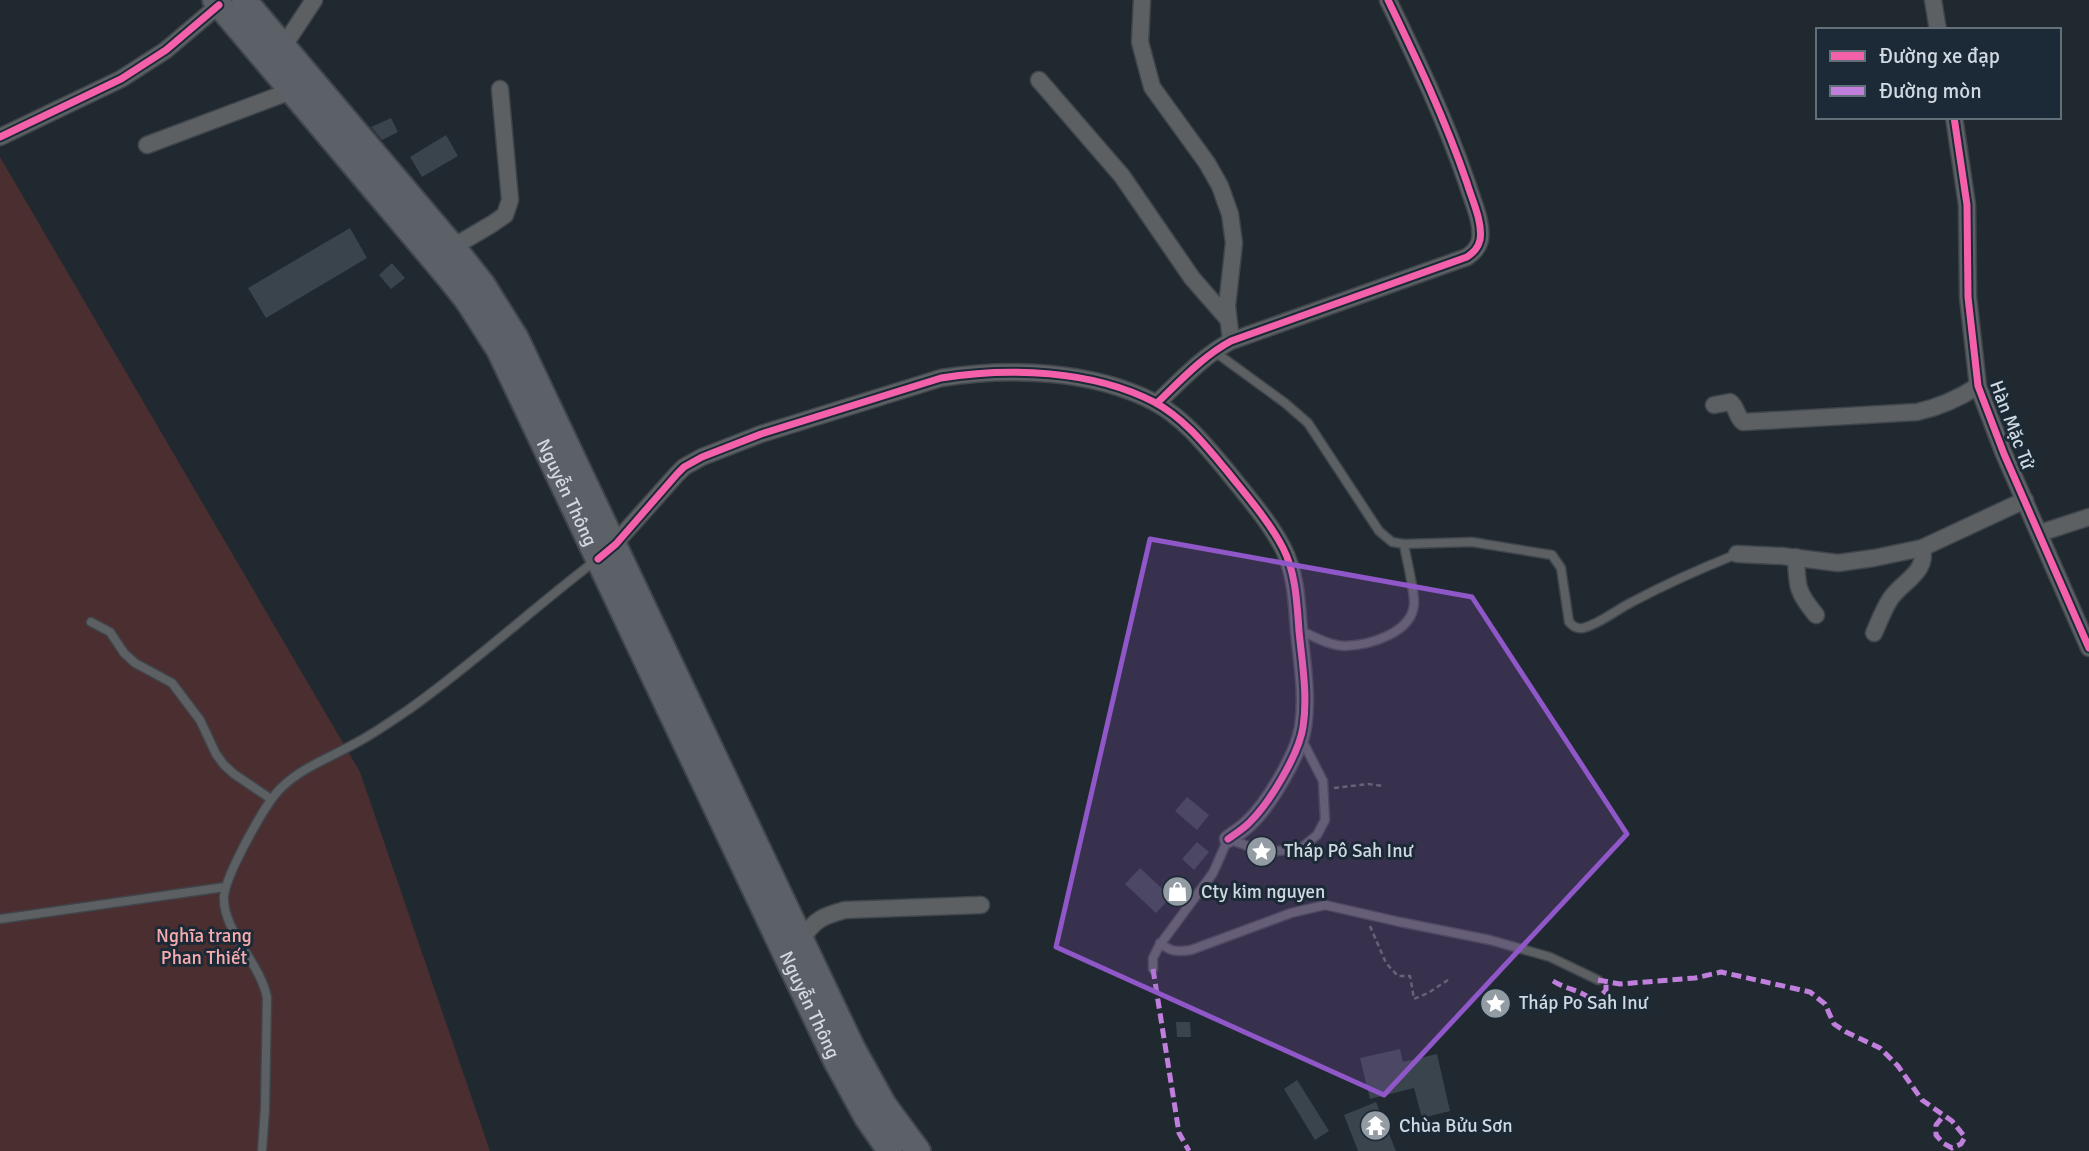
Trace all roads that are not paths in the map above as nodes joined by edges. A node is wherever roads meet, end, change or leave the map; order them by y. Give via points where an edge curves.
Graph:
1 (244, 0) edge
2 (314, 0) edge
3 (1142, 0) edge
4 (1388, 0) edge
5 (1933, 0) edge
6 (217, 2) edge
7 (1938, 28) edge
8 (283, 47) junction
9 (1039, 80) dead end
10 (500, 89) dead end
11 (291, 90) junction
12 (1954, 119) edge
13 (0, 137) edge
14 (147, 145) dead end
15 (453, 247) junction
16 (1227, 318) junction
17 (1231, 341) junction
18 (1214, 351) junction
19 (1978, 386) junction
20 (1157, 403) junction
21 (1714, 405) dead end
22 (2025, 500) junction
23 (2089, 517) edge
24 (2039, 533) junction
25 (1404, 544) junction
26 (1922, 548) junction
27 (607, 552) junction
28 (1737, 554) joint
29 (1796, 558) junction
30 (1816, 615) dead end
31 (91, 622) dead end
32 (1299, 630) junction
33 (1874, 633) dead end
34 (2089, 648) edge
35 (1301, 738) junction
36 (271, 799) junction
37 (1228, 839) junction
38 (225, 887) junction
39 (981, 905) dead end
40 (0, 919) edge
41 (802, 939) junction
42 (1160, 943) junction
43 (1153, 969) dead end
44 (1598, 980) dead end
45 (262, 1151) edge
46 (890, 1151) edge
47 (918, 1151) edge

1 - 8 main road, Nguyễn Thông
2 - 8 street
3 - 16 street via 1140,42 1152,87 1207,163 1228,206 1234,243
4 - 17 street via 1453,142 1478,218 1477,248 1467,257
5 - 7 street
6 - 11 main road, Nguyễn Thông
6 - 13 street via 166,50 132,73
8 - 15 main road, Nguyễn Thông
9 - 16 street via 1122,176 1192,278
10 - 15 street via 510,200 505,215
11 - 14 street
11 - 27 main road, Nguyễn Thông via 483,323
12 - 19 street, Hàn Mặc Tử via 1966,192 1968,297
15 - 27 main road, Nguyễn Thông via 516,338
16 - 17 street
17 - 18 street
18 - 20 street
18 - 25 lane via 1308,423 1379,531 1392,542
19 - 21 street via 1939,407 1917,412 1743,422 1730,402
19 - 22 street, Hàn Mặc Tử
20 - 27 street via 1115,386 1071,376 968,373 941,378 702,457 684,467
20 - 32 street via 1206,447 1283,547 1297,600
22 - 24 street, Hàn Mặc Tử
22 - 26 street
23 - 24 street
24 - 34 street, Hàn Mặc Tử
25 - 28 lane via 1472,542 1552,555 1561,568 1569,622 1580,629
25 - 32 lane via 1414,604 1401,628 1344,646
26 - 29 street via 1838,563
26 - 33 street via 1921,565 1892,597
27 - 36 lane via 410,708 294,775
27 - 41 main road, Nguyễn Thông
27 - 46 main road, Nguyễn Thông via 836,1061
28 - 29 street
29 - 30 street via 1797,585
31 - 36 lane via 110,632 135,663 172,683 200,720 224,765
32 - 35 street
35 - 37 street via 1291,763 1259,811
35 - 37 lane via 1323,781 1325,820 1317,835 1300,849 1265,852
36 - 38 lane
37 - 42 lane via 1213,873
38 - 40 lane
38 - 45 lane via 228,917 267,998
39 - 41 street via 845,910 811,925
41 - 47 main road, Nguyễn Thông via 868,1078
42 - 43 lane
42 - 44 lane via 1177,953 1192,950 1325,905 1490,940 1550,957

